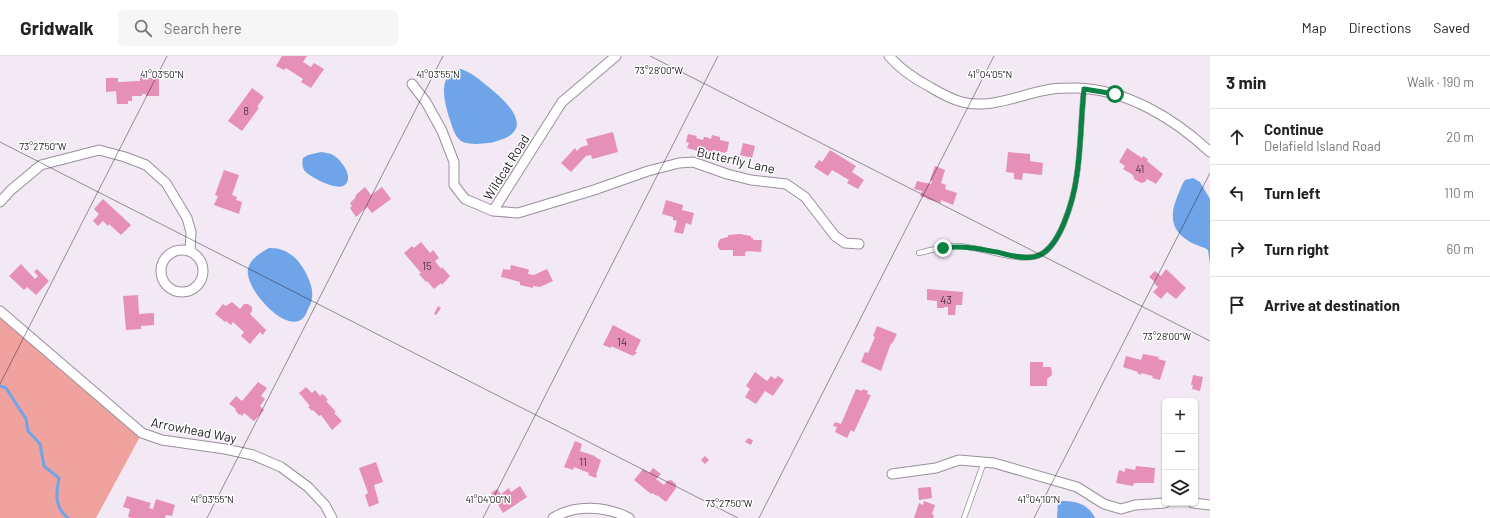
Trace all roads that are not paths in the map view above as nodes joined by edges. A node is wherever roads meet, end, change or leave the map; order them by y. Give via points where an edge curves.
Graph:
1 (616, 56) edge
2 (889, 56) edge
3 (412, 84) dead end
4 (1084, 89) junction
5 (1210, 152) edge
6 (0, 202) edge
7 (493, 211) junction
8 (859, 244) dead end
9 (190, 252) junction
10 (919, 253) dead end
11 (0, 311) edge
12 (984, 462) junction
13 (892, 474) dead end
14 (1162, 503) edge
15 (1198, 504) edge
16 (1210, 505) edge
17 (332, 518) edge
18 (553, 518) edge
19 (629, 518) edge
20 (964, 518) edge

1 - 7 street, Wildcat Road via 562,102
2 - 4 street via 896,65 920,82 963,102 983,104 1052,89
3 - 7 street, Wildcat Road via 426,102 442,131 454,162 454,185 465,198
4 - 5 street via 1115,94 1151,110 1195,138
4 - 10 lane via 1074,189 1063,225 1051,247 1042,255 1032,257 958,246
6 - 9 street via 41,165 98,150 125,157 146,166 166,183 188,218 191,232
7 - 8 street, Butterfly Lane via 518,214 648,171 693,162 751,180 786,184 805,197 834,236 844,243
9 - 9 street via 174,252 163,264 164,280 168,287 175,291 191,290 202,278 201,262
11 - 17 street, Arrowhead Way via 142,433 162,440 253,455 281,467 308,487 325,504
12 - 13 street via 959,460 936,468
12 - 14 street via 1077,487 1104,504 1121,509
12 - 20 lane
15 - 16 street
18 - 19 street via 561,513 583,508 603,510

